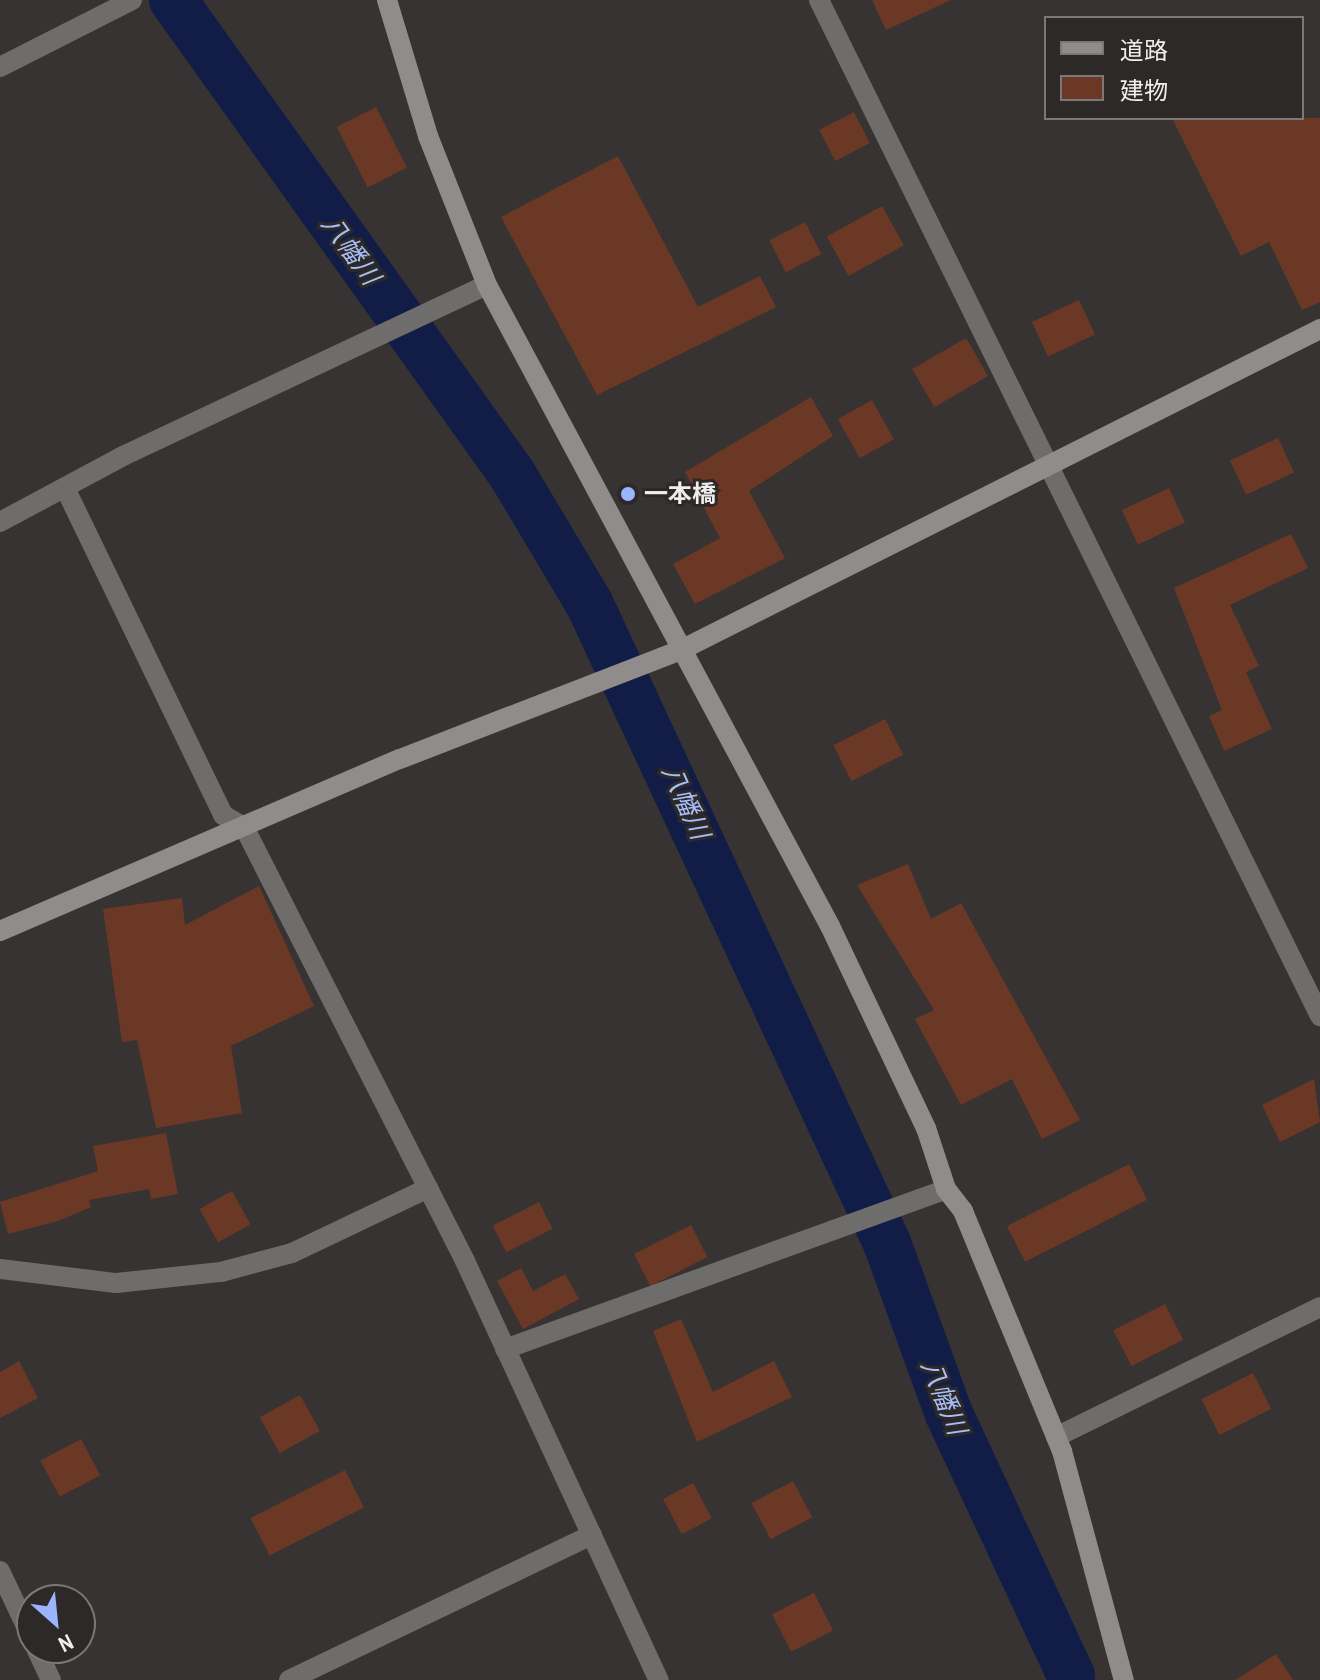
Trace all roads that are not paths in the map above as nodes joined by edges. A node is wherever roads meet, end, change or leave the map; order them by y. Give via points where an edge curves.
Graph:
1 (387, 0) edge
2 (819, 0) edge
3 (128, 2) edge
4 (0, 67) edge
5 (487, 285) junction
6 (1320, 329) edge
7 (1050, 463) junction
8 (67, 492) junction
9 (0, 522) edge
10 (681, 650) junction
11 (244, 827) junction
12 (0, 931) edge
13 (1320, 1016) edge
14 (428, 1188) junction
15 (946, 1189) junction
16 (0, 1269) edge
17 (1320, 1307) edge
18 (505, 1349) junction
19 (1056, 1437) junction
20 (592, 1535) junction
21 (0, 1571) edge
22 (16, 1605) edge
23 (289, 1680) edge
24 (659, 1680) edge
25 (1124, 1680) edge

1 - 5 street via 428,136
2 - 7 street
3 - 4 street
5 - 8 street via 384,339 123,456
5 - 10 street
6 - 7 street
7 - 10 street
7 - 13 street
8 - 9 street
8 - 11 street via 223,815
10 - 11 street via 647,659
10 - 15 street via 830,926 926,1128
11 - 12 street
11 - 14 street
14 - 16 street via 292,1253 221,1272 116,1283
14 - 18 street
15 - 18 street
15 - 19 street via 963,1211
17 - 19 street
18 - 20 street
19 - 25 street via 1099,1566
20 - 23 street
20 - 24 street
21 - 22 street

